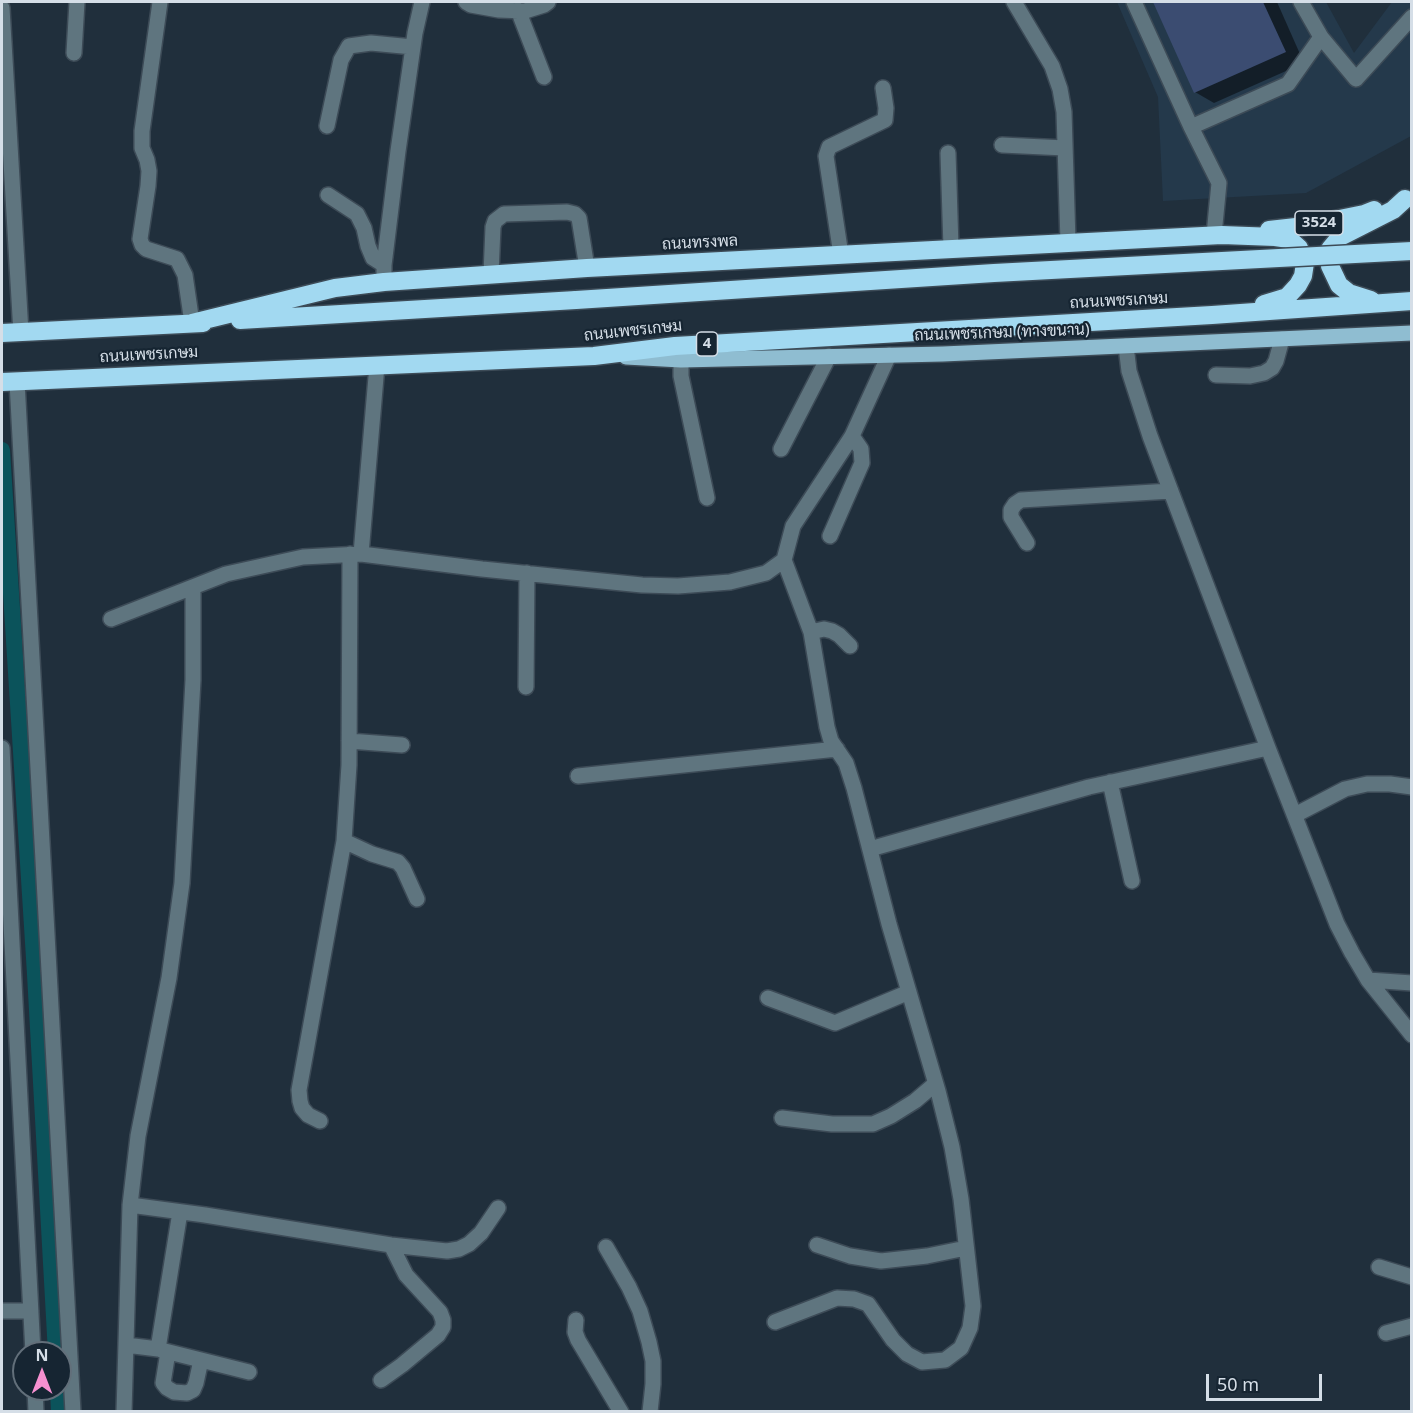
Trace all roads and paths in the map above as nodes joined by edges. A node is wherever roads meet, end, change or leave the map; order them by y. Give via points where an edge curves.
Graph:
1 (77, 2) edge
2 (160, 2) edge
3 (422, 2) edge
4 (466, 2) edge
5 (548, 2) edge
6 (1014, 2) edge
7 (1134, 2) edge
8 (1301, 2) edge
9 (2, 8) edge
10 (518, 10) junction
11 (1412, 17) edge
12 (1321, 37) junction
13 (413, 47) junction
14 (74, 53) dead end
15 (544, 76) dead end
16 (883, 88) dead end
17 (327, 126) dead end
18 (1191, 127) junction
19 (1002, 146) dead end
20 (1065, 148) junction
21 (948, 153) dead end
22 (328, 195) dead end
23 (1408, 198) edge
24 (1218, 235) junction
25 (1068, 242) junction
26 (951, 248) junction
27 (1412, 251) edge
28 (841, 255) junction
29 (587, 268) junction
30 (384, 274) junction
31 (492, 274) junction
32 (1406, 301) edge
33 (1212, 315) junction
34 (192, 323) junction
35 (2, 333) edge
36 (21, 333) junction
37 (1412, 333) edge
38 (1282, 339) junction
39 (1126, 346) junction
40 (889, 355) junction
41 (594, 356) junction
42 (830, 356) junction
43 (681, 360) junction
44 (377, 365) junction
45 (1216, 375) dead end
46 (9, 382) edge
47 (852, 436) junction
48 (782, 448) dead end
49 (1171, 491) junction
50 (707, 498) dead end
51 (830, 536) dead end
52 (1027, 543) dead end
53 (356, 554) junction
54 (784, 560) junction
55 (527, 573) junction
56 (193, 587) junction
57 (111, 619) dead end
58 (811, 632) junction
59 (850, 646) dead end
60 (526, 687) dead end
61 (349, 741) junction
62 (402, 746) dead end
63 (2, 748) edge
64 (1268, 748) junction
65 (837, 749) junction
66 (2, 760) edge
67 (578, 776) dead end
68 (1110, 782) junction
69 (1412, 787) edge
70 (3, 804) edge
71 (1295, 815) junction
72 (344, 841) junction
73 (870, 849) junction
74 (1132, 881) dead end
75 (417, 899) dead end
76 (7, 975) edge
77 (1368, 980) junction
78 (1412, 983) edge
79 (909, 992) junction
80 (768, 998) dead end
81 (1412, 1035) edge
82 (935, 1084) junction
83 (782, 1119) dead end
84 (320, 1121) dead end
85 (130, 1205) junction
86 (498, 1208) dead end
87 (180, 1212) junction
88 (391, 1245) junction
89 (817, 1245) dead end
90 (606, 1247) dead end
91 (966, 1248) junction
92 (1379, 1267) dead end
93 (1412, 1277) edge
94 (2, 1311) edge
95 (31, 1311) junction
96 (576, 1320) dead end
97 (775, 1322) dead end
98 (1412, 1326) edge
99 (1386, 1333) dead end
100 (32, 1341) edge
101 (126, 1345) junction
102 (163, 1350) junction
103 (201, 1360) junction
104 (249, 1372) dead end
105 (381, 1380) dead end
106 (651, 1411) edge
107 (74, 1412) edge
108 (124, 1412) edge
109 (621, 1412) edge

1 - 14 street
2 - 34 street via 142,131 149,171 140,239 146,249 177,259 185,275
3 - 13 street
4 - 10 street
5 - 10 street
6 - 20 street via 1052,66 1064,112
7 - 18 street
8 - 12 street
9 - 36 street
10 - 15 street
11 - 12 street via 1356,79
12 - 18 street via 1288,84
13 - 17 street via 371,43 349,46 341,60
13 - 30 street
16 - 28 street via 885,120 829,147 826,156
18 - 24 street via 1219,183
19 - 20 street
20 - 25 street
21 - 26 street
22 - 30 street via 357,214 373,258
23 - 24 highway, ถนนทรงพล / 3524 via 1364,214 1305,226
23 - 32 highway via 1341,237 1330,249 1333,274 1349,293 1372,300
24 - 25 highway, ถนนทรงพล
24 - 33 highway via 1289,239 1299,248 1305,263 1303,276 1287,297
25 - 26 highway, ถนนทรงพล
26 - 28 highway, ถนนทรงพล
27 - 34 highway, ถนนเพชรเกษม, bridge
28 - 29 highway, ถนนทรงพล
29 - 31 highway, ถนนทรงพล
29 - 31 street via 579,218 574,214 504,214 493,227
30 - 31 highway, ถนนทรงพล
30 - 34 highway, ถนนทรงพล
32 - 33 highway, ถนนเพชรเกษม / 4
33 - 41 highway, ถนนเพชรเกษม / 4 via 675,346
34 - 36 highway, ถนนเพชรเกษม
35 - 36 highway, ถนนเพชรเกษม
37 - 38 main road, ถนนเพชรเกษม (ทางขนาน) / 4
38 - 39 main road, ถนนเพชรเกษม (ทางขนาน) / 4
38 - 45 street via 1276,361 1264,373
39 - 40 main road, ถนนเพชรเกษม (ทางขนาน) / 4
39 - 49 street via 1129,371
40 - 42 main road, ถนนเพชรเกษม (ทางขนาน) / 4
40 - 47 street
41 - 43 main road, ถนนเพชรเกษม (ทางขนาน) / 4
41 - 44 highway, ถนนเพชรเกษม / 4
42 - 43 main road, ถนนเพชรเกษม (ทางขนาน) / 4
42 - 48 street
43 - 50 street
44 - 46 highway, ถนนเพชรเกษม / 4
44 - 53 street
46 - 107 street
47 - 51 street via 861,449 862,463
47 - 54 street via 793,526
49 - 52 street via 1021,500 1011,510 1011,518
49 - 64 street
53 - 55 street
53 - 56 street via 303,557 258,566
53 - 61 street
54 - 55 street via 766,573 706,585 642,585
54 - 58 street
55 - 60 street
56 - 57 street
56 - 85 street via 193,680 182,883 170,978 138,1136
58 - 59 street via 832,631
58 - 65 street via 827,727
61 - 62 street
61 - 72 street
63 - 66 street
64 - 68 street
64 - 71 street
65 - 67 street
65 - 73 street via 846,763
66 - 70 street
68 - 73 street
68 - 74 street
69 - 71 street via 1367,784 1345,789
70 - 76 street
71 - 77 street via 1337,924
72 - 75 street via 398,862
72 - 84 street via 299,1090 302,1108
73 - 79 street
76 - 95 street
77 - 78 street
77 - 81 street
79 - 80 street via 835,1023
79 - 82 street
82 - 83 street via 915,1101 873,1124
82 - 91 street via 952,1147
85 - 87 street
85 - 101 street
86 - 88 street via 481,1233 459,1249
87 - 88 street
87 - 102 street
88 - 105 street via 406,1275 443,1320 438,1335
89 - 91 street via 881,1261
90 - 106 street via 640,1311 649,1342 653,1361
91 - 97 street via 973,1306 970,1328 961,1348 945,1360 922,1362 907,1354 868,1304 854,1299 837,1298
92 - 93 street
94 - 95 street
95 - 100 street
96 - 109 street via 578,1340
98 - 99 street
101 - 102 street
101 - 108 street
102 - 103 street
102 - 103 street via 164,1383 174,1392 193,1390
103 - 104 street

